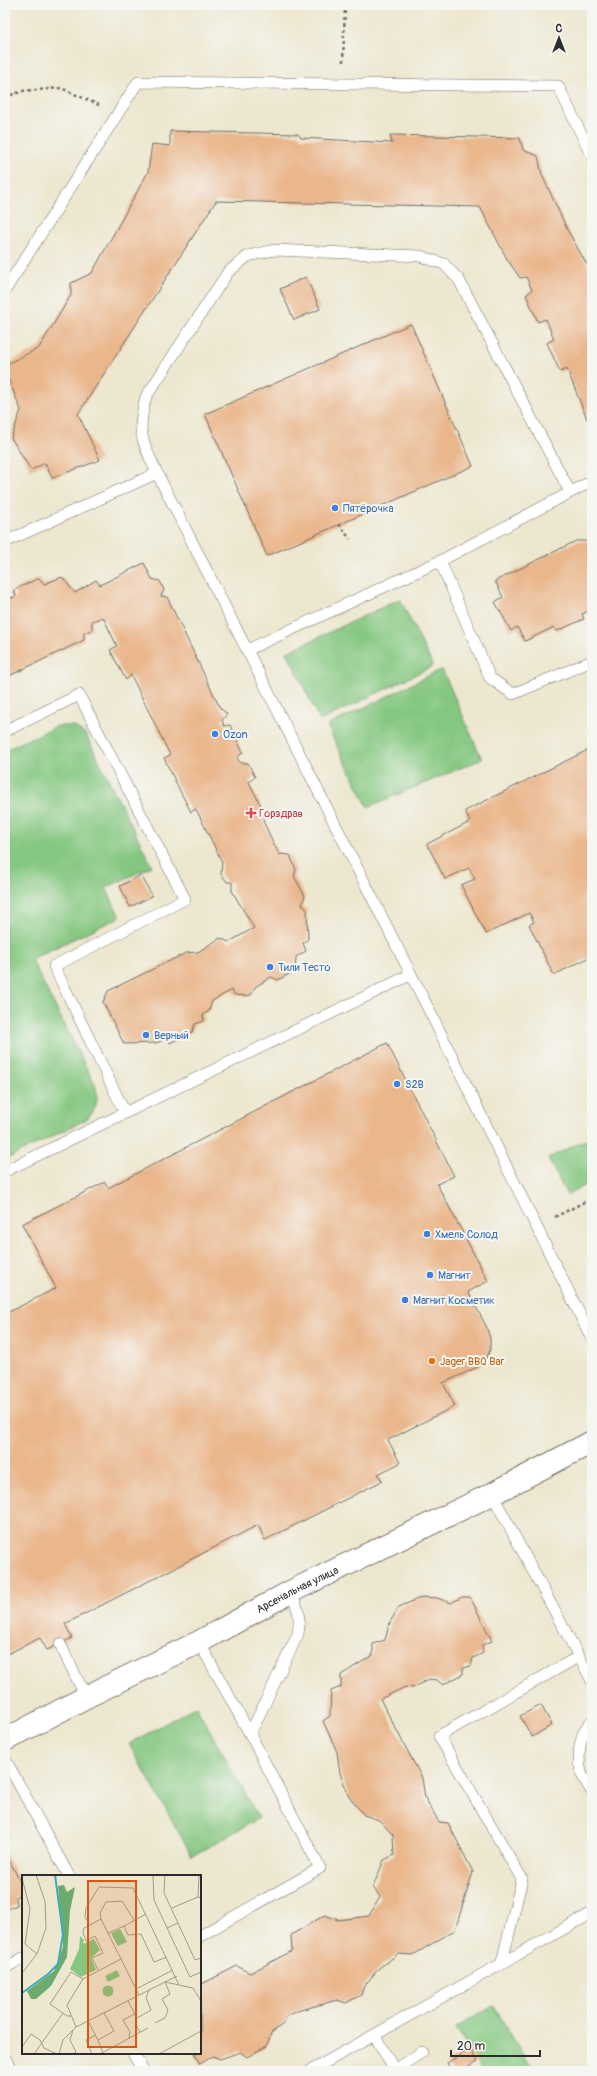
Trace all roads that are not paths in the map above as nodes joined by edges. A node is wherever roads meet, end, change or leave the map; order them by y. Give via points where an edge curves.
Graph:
1 (592, 156) edge
2 (5, 290) edge
3 (156, 473) junction
4 (592, 481) edge
5 (570, 492) junction
6 (5, 542) edge
7 (440, 561) junction
8 (247, 650) junction
9 (592, 661) edge
10 (5, 731) edge
11 (410, 975) junction
12 (126, 1113) junction
13 (5, 1171) edge
14 (592, 1339) edge
15 (592, 1442) edge
16 (492, 1494) junction
17 (290, 1592) junction
18 (199, 1642) junction
19 (60, 1644) dead end
20 (578, 1657) junction
21 (592, 1681) edge
22 (86, 1697) junction
23 (592, 1721) edge
24 (250, 1734) junction
25 (5, 1740) edge
26 (5, 1759) edge
27 (592, 1792) edge
28 (68, 1875) edge
29 (592, 1913) edge
30 (201, 1935) edge
31 (22, 1959) edge
32 (502, 1962) junction
33 (5, 1968) edge
34 (375, 2036) junction
35 (422, 2052) dead end
36 (133, 2054) edge
37 (5, 2058) edge
38 (395, 2070) edge
39 (12, 2071) edge
40 (143, 2071) edge
41 (310, 2071) edge

1 - 2 lane via 558,86 138,82
3 - 5 lane via 141,440 140,417 146,397 228,272 248,256 274,250 420,256 444,264 459,280
3 - 6 lane
3 - 8 lane
4 - 5 lane
5 - 7 lane
7 - 8 lane
7 - 9 lane via 490,678 514,694
8 - 11 lane
10 - 12 lane via 79,695 185,899 54,966
11 - 12 lane
11 - 14 lane
12 - 13 lane
15 - 16 street, Арсенальная улица
16 - 17 street, Арсенальная улица
16 - 20 lane
17 - 18 street, Арсенальная улица
17 - 24 lane via 299,1608 298,1634
18 - 22 street, Арсенальная улица
18 - 24 lane
19 - 22 lane
20 - 21 lane
20 - 32 lane via 439,1736 522,1879
22 - 25 street, Арсенальная улица
23 - 27 lane via 587,1725 579,1750 582,1773
24 - 30 lane via 320,1868
26 - 28 lane
29 - 32 lane
31 - 33 lane
32 - 34 lane
34 - 38 lane
34 - 41 lane
35 - 38 lane
36 - 40 lane
37 - 39 lane

